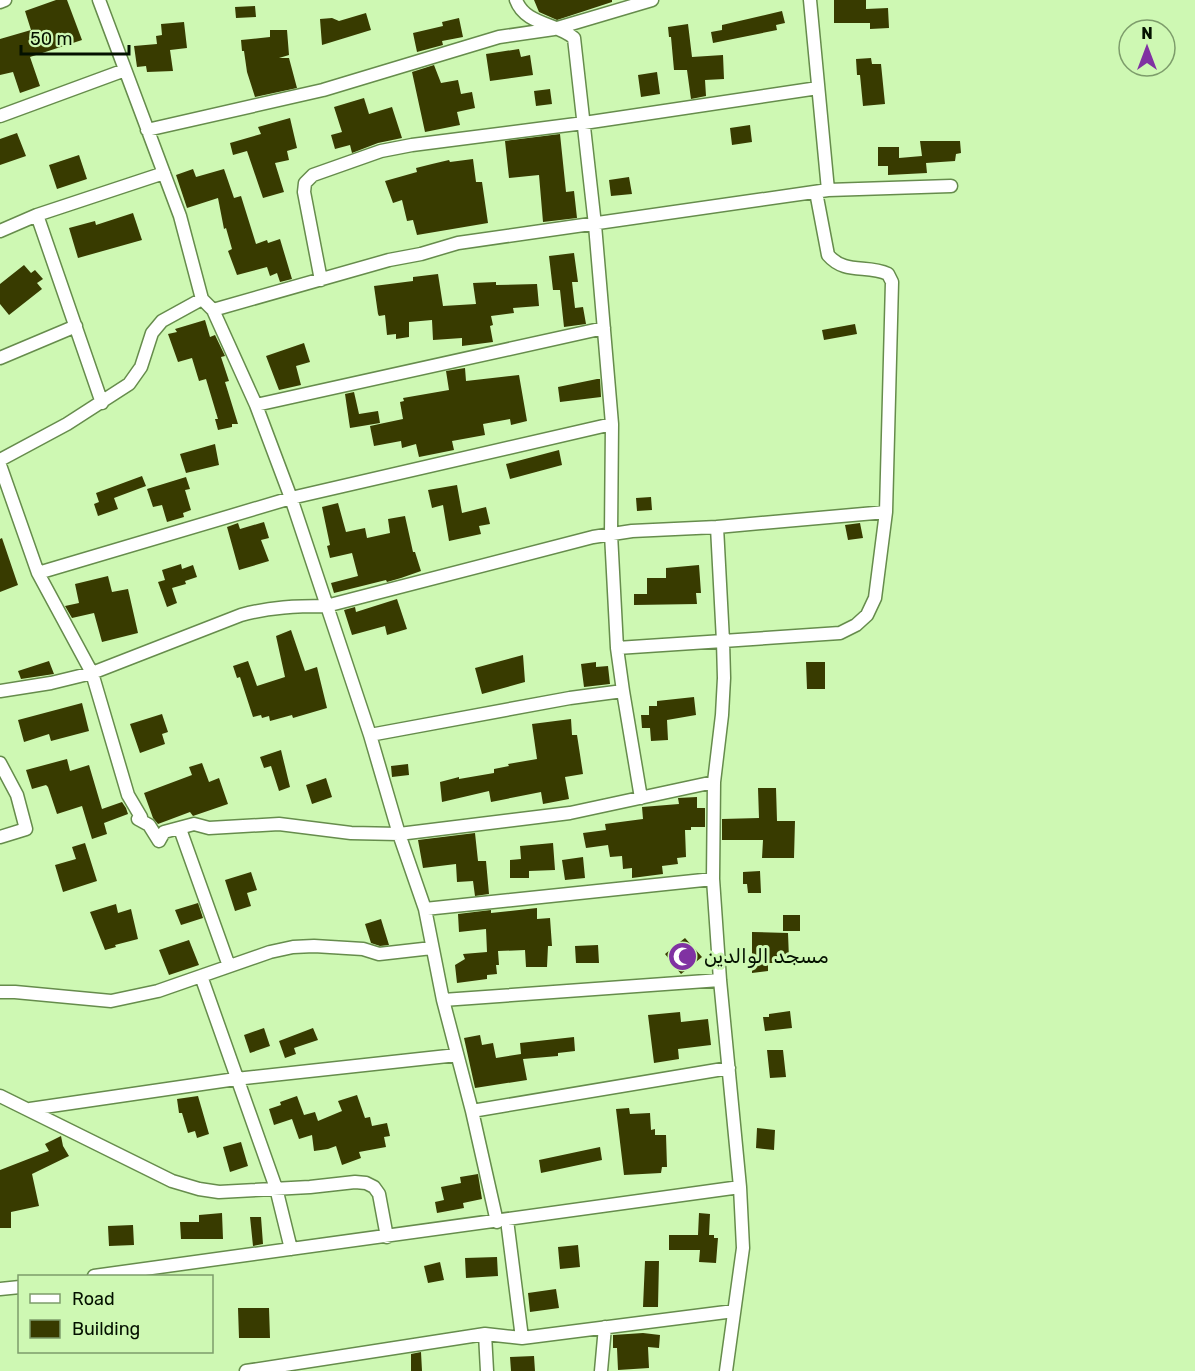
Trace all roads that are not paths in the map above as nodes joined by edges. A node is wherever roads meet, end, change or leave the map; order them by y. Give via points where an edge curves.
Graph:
1 (5, 0) edge
2 (99, 0) edge
3 (516, 0) edge
4 (652, 0) edge
5 (810, 0) edge
6 (0, 2) edge
7 (554, 28) junction
8 (125, 70) junction
9 (818, 88) junction
10 (0, 116) edge
11 (584, 123) junction
12 (147, 130) junction
13 (164, 173) junction
14 (951, 186) dead end
15 (822, 191) junction
16 (37, 215) junction
17 (595, 225) junction
18 (0, 231) edge
19 (321, 280) junction
20 (202, 299) junction
21 (213, 310) junction
22 (76, 326) junction
23 (604, 328) junction
24 (0, 358) edge
25 (102, 403) junction
26 (256, 405) junction
27 (612, 424) junction
28 (0, 460) edge
29 (0, 465) edge
30 (291, 498) junction
31 (886, 512) junction
32 (717, 527) junction
33 (611, 534) junction
34 (38, 573) junction
35 (326, 606) junction
36 (723, 641) junction
37 (617, 648) junction
38 (92, 673) junction
39 (0, 691) edge
40 (624, 691) junction
41 (370, 735) junction
42 (0, 762) edge
43 (714, 782) junction
44 (641, 798) junction
45 (180, 829) junction
46 (399, 834) junction
47 (0, 837) edge
48 (713, 879) junction
49 (425, 909) junction
50 (432, 948) junction
51 (229, 966) junction
52 (201, 976) junction
53 (720, 980) junction
54 (0, 992) edge
55 (443, 1000) junction
56 (457, 1056) junction
57 (729, 1068) junction
58 (236, 1079) junction
59 (0, 1096) edge
60 (30, 1109) junction
61 (472, 1111) junction
62 (740, 1187) junction
63 (276, 1188) junction
64 (502, 1221) junction
65 (387, 1237) junction
66 (291, 1249) junction
67 (101, 1275) edge
68 (18, 1287) edge
69 (0, 1289) edge
70 (734, 1311) junction
71 (605, 1327) junction
72 (485, 1334) junction
73 (522, 1338) junction
74 (246, 1371) edge
75 (487, 1371) edge
76 (601, 1371) edge
77 (726, 1371) edge

1 - 6 street
2 - 8 street
3 - 7 street via 531,18
4 - 7 street
5 - 9 street
7 - 11 street via 574,38
7 - 12 street via 499,37 323,90
8 - 10 street
8 - 12 street
9 - 11 street
9 - 15 street
11 - 17 street
11 - 19 street via 412,145 313,175 305,183 304,192
12 - 13 street
13 - 16 street
13 - 20 street
14 - 15 street
15 - 17 street
15 - 31 street via 828,255 845,267 880,270 892,282
16 - 18 street
16 - 22 street
17 - 19 street via 458,243
17 - 23 street
19 - 21 street
20 - 21 street
20 - 25 street via 162,321 152,333 141,367 129,384
21 - 26 street
22 - 24 street
22 - 25 street
23 - 26 street
23 - 27 street
25 - 28 street
26 - 30 street
27 - 30 street
27 - 33 street
29 - 34 street
30 - 34 street
30 - 35 street
31 - 32 street
31 - 36 street via 874,598 867,615 856,625 840,633
32 - 33 street
32 - 36 street
33 - 35 street
33 - 37 street
34 - 38 street
35 - 38 street via 282,606 241,615
35 - 41 street
36 - 37 street
36 - 43 street via 722,715
37 - 40 street
38 - 39 street
38 - 45 street via 129,795 141,817 138,819 149,825 159,841 164,832
40 - 41 street
40 - 44 street
41 - 46 street
42 - 47 street via 17,795 26,829
43 - 44 street
43 - 48 street
44 - 46 street via 570,813
45 - 46 street via 194,824 209,828 279,824
45 - 51 street
46 - 49 street
48 - 49 street
48 - 53 street
49 - 50 street
50 - 51 street via 379,954 363,949 293,947
50 - 55 street
51 - 52 street
52 - 54 street via 111,1001
52 - 58 street
53 - 55 street
53 - 57 street
55 - 56 street
56 - 58 street
56 - 61 street
57 - 61 street
57 - 62 street
58 - 60 street
58 - 63 street
59 - 60 street
60 - 63 street via 172,1181 219,1192
61 - 64 street
62 - 64 street
62 - 70 street via 744,1248
63 - 65 street via 366,1183 379,1194
63 - 66 street
64 - 65 street
64 - 73 street
65 - 66 street
66 - 67 street
68 - 69 street
70 - 71 street
70 - 77 street
71 - 73 street
71 - 76 street
72 - 73 street
72 - 74 street
72 - 75 street

